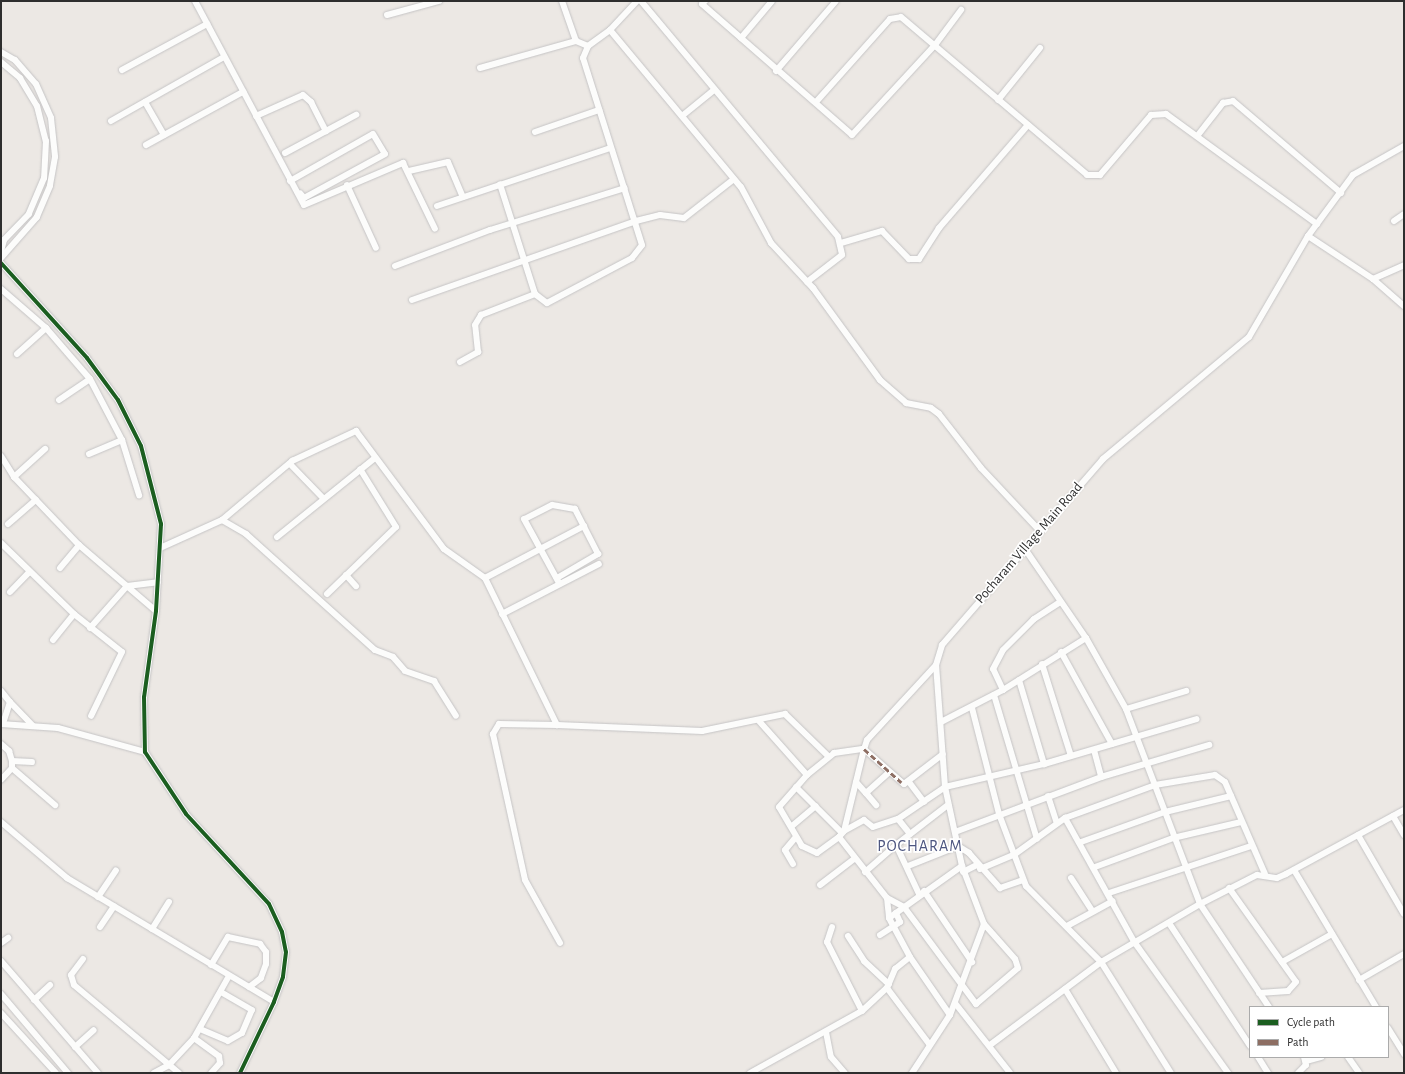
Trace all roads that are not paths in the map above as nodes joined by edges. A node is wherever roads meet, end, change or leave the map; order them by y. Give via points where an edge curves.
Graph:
1 (195, 1) edge
2 (439, 1) edge
3 (562, 1) edge
4 (637, 1) edge
5 (641, 1) edge
6 (772, 1) edge
7 (836, 1) edge
8 (702, 2) edge
9 (961, 10) dead end
10 (387, 15) dead end
11 (207, 24) junction
12 (610, 30) junction
13 (741, 38) junction
14 (576, 41) junction
15 (935, 45) junction
16 (588, 46) junction
17 (1040, 48) dead end
18 (1, 52) edge
19 (224, 57) junction
20 (1, 62) edge
21 (480, 68) dead end
22 (122, 70) dead end
23 (776, 71) junction
24 (714, 90) junction
25 (243, 92) junction
26 (998, 100) junction
27 (145, 102) junction
28 (816, 102) junction
29 (598, 110) junction
30 (356, 115) dead end
31 (256, 116) junction
32 (682, 116) junction
33 (111, 121) dead end
34 (1028, 125) junction
35 (326, 131) junction
36 (534, 132) dead end
37 (164, 135) junction
38 (1198, 136) junction
39 (146, 145) dead end
40 (1404, 146) edge
41 (610, 148) junction
42 (285, 153) dead end
43 (409, 171) junction
44 (734, 179) junction
45 (291, 180) junction
46 (500, 184) junction
47 (347, 185) junction
48 (625, 188) junction
49 (1341, 193) junction
50 (463, 197) junction
51 (437, 206) dead end
52 (1404, 214) edge
53 (636, 221) junction
54 (1394, 221) dead end
55 (513, 223) junction
56 (1317, 224) junction
57 (435, 229) dead end
58 (1308, 236) junction
59 (841, 243) junction
60 (376, 248) dead end
61 (1, 251) edge
62 (1, 258) edge
63 (525, 258) junction
64 (1, 263) edge
65 (1404, 265) edge
66 (395, 266) dead end
67 (1373, 279) junction
68 (807, 282) junction
69 (1, 289) edge
70 (534, 294) junction
71 (412, 300) dead end
72 (1404, 306) edge
73 (46, 328) junction
74 (17, 354) dead end
75 (460, 362) dead end
76 (90, 380) junction
77 (59, 400) dead end
78 (122, 440) junction
79 (45, 449) dead end
80 (89, 454) dead end
81 (1, 456) edge
82 (375, 458) junction
83 (290, 464) junction
84 (360, 469) junction
85 (14, 477) junction
86 (139, 495) dead end
87 (323, 498) junction
88 (36, 500) junction
89 (222, 520) junction
90 (8, 524) dead end
91 (584, 526) junction
92 (1040, 531) junction
93 (277, 537) dead end
94 (1, 543) edge
95 (79, 545) junction
96 (160, 548) junction
97 (540, 548) junction
98 (1024, 549) junction
99 (599, 564) dead end
100 (60, 568) dead end
101 (29, 572) junction
102 (346, 575) junction
103 (485, 578) junction
104 (558, 581) junction
105 (158, 582) junction
106 (127, 586) junction
107 (356, 586) dead end
108 (10, 592) dead end
109 (327, 594) dead end
110 (1060, 602) junction
111 (156, 611) junction
112 (74, 614) junction
113 (502, 614) junction
114 (90, 628) junction
115 (1086, 638) junction
116 (53, 640) dead end
117 (1061, 652) junction
118 (1042, 664) junction
119 (936, 665) junction
120 (1019, 680) junction
121 (1003, 690) junction
122 (1, 691) edge
123 (1186, 692) dead end
124 (994, 695) junction
125 (10, 702) junction
126 (972, 708) junction
127 (1126, 709) junction
128 (90, 716) dead end
129 (456, 716) dead end
130 (1197, 719) dead end
131 (759, 721) junction
132 (941, 722) junction
133 (2, 724) edge
134 (557, 725) junction
135 (33, 726) junction
136 (1137, 737) junction
137 (1, 744) edge
138 (1112, 744) junction
139 (1209, 745) dead end
140 (864, 749) junction
141 (1094, 750) junction
142 (145, 752) junction
143 (943, 754) junction
144 (828, 756) junction
145 (1071, 756) junction
146 (12, 761) junction
147 (32, 762) dead end
148 (1147, 762) junction
149 (1044, 764) junction
150 (12, 768) junction
151 (1016, 770) junction
152 (889, 772) junction
153 (807, 775) junction
154 (1101, 776) junction
155 (989, 777) junction
156 (1, 780) edge
157 (856, 782) junction
158 (909, 782) junction
159 (1155, 785) junction
160 (796, 787) junction
161 (945, 787) junction
162 (866, 792) junction
163 (1048, 796) junction
164 (1231, 796) junction
165 (924, 802) junction
166 (1026, 804) junction
167 (55, 805) dead end
168 (876, 805) dead end
169 (948, 805) junction
170 (816, 806) junction
171 (1404, 810) edge
172 (1165, 812) junction
173 (1000, 814) junction
174 (1393, 816) junction
175 (1065, 818) junction
176 (898, 819) junction
177 (1242, 822) junction
178 (1058, 823) junction
179 (2, 826) edge
180 (792, 826) junction
181 (955, 832) junction
182 (842, 834) junction
183 (910, 834) junction
184 (1358, 835) junction
185 (1404, 835) edge
186 (795, 838) junction
187 (1173, 838) junction
188 (1037, 839) junction
189 (1081, 842) junction
190 (896, 845) junction
191 (958, 846) junction
192 (1251, 846) junction
193 (1014, 854) junction
194 (854, 859) junction
195 (793, 864) dead end
196 (908, 866) junction
197 (1184, 866) junction
198 (979, 867) junction
199 (1095, 867) junction
200 (962, 869) junction
201 (116, 870) dead end
202 (1294, 870) junction
203 (864, 872) junction
204 (1265, 874) junction
205 (1071, 878) dead end
206 (1023, 880) junction
207 (820, 885) dead end
208 (1229, 888) junction
209 (1109, 892) junction
210 (921, 893) junction
211 (98, 897) junction
212 (887, 898) junction
213 (1113, 901) junction
214 (169, 902) dead end
215 (1200, 904) junction
216 (114, 906) junction
217 (904, 907) junction
218 (1093, 912) junction
219 (896, 913) junction
220 (1404, 914) edge
221 (889, 918) junction
222 (1169, 923) junction
223 (984, 924) junction
224 (1067, 926) junction
225 (100, 927) dead end
226 (832, 927) dead end
227 (893, 927) junction
228 (152, 929) junction
229 (1332, 934) junction
230 (880, 935) dead end
231 (848, 936) dead end
232 (8, 938) dead end
233 (1, 943) edge
234 (560, 943) dead end
235 (1135, 943) junction
236 (1404, 954) edge
237 (910, 957) junction
238 (83, 959) dead end
239 (1, 961) edge
240 (972, 962) junction
241 (1101, 962) junction
242 (1282, 962) junction
243 (211, 965) junction
244 (229, 976) junction
245 (1359, 980) junction
246 (50, 985) dead end
247 (888, 986) junction
248 (249, 987) junction
249 (962, 988) junction
250 (1065, 989) junction
251 (221, 992) junction
252 (1259, 993) junction
253 (1, 994) edge
254 (34, 1000) junction
255 (274, 1002) junction
256 (955, 1003) junction
257 (1268, 1006) edge
258 (1375, 1006) edge
259 (862, 1011) junction
260 (1, 1013) edge
261 (950, 1015) junction
262 (200, 1029) junction
263 (94, 1030) dead end
264 (1389, 1030) edge
265 (826, 1032) junction
266 (194, 1038) junction
267 (1249, 1044) edge
268 (930, 1045) junction
269 (990, 1045) junction
270 (75, 1047) junction
271 (1404, 1054) edge
272 (1259, 1058) edge
273 (1349, 1058) edge
274 (1305, 1059) edge
275 (169, 1065) junction
276 (911, 1072) edge
277 (56, 1073) edge
278 (68, 1073) edge
279 (98, 1073) edge
280 (154, 1073) edge
281 (178, 1073) edge
282 (212, 1073) edge
283 (240, 1073) edge
284 (750, 1073) edge
285 (845, 1073) edge
286 (1010, 1073) edge
287 (1116, 1073) edge
288 (1171, 1073) edge
289 (1228, 1073) edge
290 (1268, 1073) edge
291 (1298, 1073) edge
292 (1359, 1073) edge

1 - 11 street
2 - 10 street
3 - 14 street
4 - 12 street
5 - 24 street
6 - 13 street
7 - 23 street
8 - 13 street
9 - 15 street
11 - 19 street
11 - 22 street
12 - 16 street
12 - 32 street
13 - 23 street
14 - 16 street
14 - 21 street
15 - 26 street
15 - 28 street via 910,22 900,17 890,19
15 - 28 street via 855,134 850,134
16 - 29 street via 583,58
17 - 26 street
18 - 62 street via 15,60 36,84 51,118 55,157 50,186 37,217
19 - 25 street
19 - 27 street
20 - 61 street via 20,78 37,106 46,141 44,178 29,214 4,240
23 - 28 street
24 - 32 street
24 - 59 street
25 - 31 street
25 - 37 street
26 - 34 street
27 - 33 street
27 - 37 street
29 - 36 street
29 - 41 street
30 - 35 street
31 - 35 street via 302,96 311,102
31 - 45 street
32 - 44 street
34 - 38 street via 1092,177 1103,172 1151,115 1166,114
34 - 59 street via 940,228 919,259 909,259 882,231
35 - 42 street
37 - 39 street
38 - 49 street via 1223,103 1233,101
38 - 56 street
40 - 49 street, Pocharam Village Main Road via 1357,171
41 - 46 street
41 - 48 street
43 - 47 street via 401,162
43 - 50 street via 448,162
43 - 57 street
44 - 53 street via 684,218 660,215
44 - 68 street via 771,243
45 - 45 street via 370,133 385,154 304,198
45 - 47 street via 304,205
46 - 50 street
46 - 55 street
47 - 60 street
48 - 53 street
48 - 55 street
49 - 56 street, Pocharam Village Main Road
50 - 51 street
52 - 54 street
53 - 63 street
53 - 70 street via 642,245 632,258 547,303
55 - 63 street
55 - 66 street
56 - 58 street, Pocharam Village Main Road
58 - 67 street
58 - 92 street, Pocharam Village Main Road via 1249,337 1103,459
59 - 68 street via 842,255
63 - 70 street
63 - 71 street
64 - 96 street via 87,358 118,400 141,446 161,524
65 - 67 street
67 - 72 street
68 - 92 street via 888,389 906,403 931,408 939,414 981,468
69 - 73 street
70 - 75 street via 481,315 475,325 478,352
73 - 74 street
73 - 76 street
76 - 77 street
76 - 78 street
78 - 80 street
78 - 86 street
79 - 85 street
81 - 85 street
82 - 83 street via 356,431
82 - 84 street
82 - 103 street via 444,549
83 - 87 street
83 - 89 street
84 - 87 street
84 - 102 street via 396,527
85 - 88 street
87 - 93 street
88 - 90 street
88 - 95 street
89 - 96 street
89 - 129 street via 246,534 375,650 393,657 405,671 434,681
91 - 97 street
91 - 97 street via 573,508 552,505 528,515 524,519
91 - 104 street via 598,556
92 - 98 street, Pocharam Village Main Road
94 - 101 street
95 - 100 street
95 - 106 street
96 - 105 street
97 - 103 street
97 - 104 street
98 - 110 street
98 - 119 street, Pocharam Village Main Road via 958,623 942,645
99 - 104 street
101 - 108 street
101 - 112 street
102 - 107 street
102 - 109 street
103 - 113 street
104 - 113 street
105 - 106 street
105 - 111 street
106 - 111 street
106 - 114 street
110 - 115 street
110 - 121 street via 1034,619 1003,650 993,669
111 - 142 street via 144,697
112 - 114 street
112 - 116 street
113 - 134 street
114 - 128 street via 122,652
115 - 117 street
115 - 127 street
117 - 118 street
117 - 138 street
118 - 120 street
118 - 145 street
119 - 132 street, Pocharam Village Main Road
119 - 140 street via 914,692 877,726
120 - 121 street
120 - 149 street
121 - 124 street
122 - 125 street
123 - 127 street
124 - 126 street
124 - 151 street
125 - 133 street
125 - 135 street
126 - 132 street
126 - 155 street
127 - 136 street
130 - 136 street
131 - 134 street via 702,731
131 - 144 street via 788,715
131 - 153 street
132 - 143 street, Pocharam Village Main Road
133 - 135 street
134 - 234 street via 499,724 493,734 525,880
135 - 142 street via 58,728
136 - 138 street
136 - 148 street
137 - 146 street via 10,751
138 - 141 street
139 - 148 street
140 - 144 street
140 - 152 street
140 - 157 street
141 - 145 street
141 - 154 street
142 - 255 street via 186,814 259,889 275,914 286,952 284,977
143 - 158 street
143 - 161 street, Pocharam Village Main Road
144 - 153 street
145 - 149 street
146 - 147 street
146 - 150 street
148 - 154 street
148 - 159 street
149 - 151 street
150 - 156 street
150 - 167 street
151 - 155 street
151 - 166 street
152 - 158 street via 904,784
152 - 162 street
153 - 160 street
154 - 163 street
155 - 161 street
155 - 173 street
157 - 162 street
157 - 182 street
158 - 165 street
159 - 164 street via 1214,775 1224,782
159 - 172 street
159 - 175 street
160 - 170 street
160 - 180 street via 779,804
161 - 165 street
161 - 169 street, Pocharam Village Main Road
162 - 168 street
163 - 166 street
163 - 178 street
164 - 172 street
164 - 177 street
165 - 176 street
166 - 173 street
166 - 188 street
169 - 181 street, Pocharam Village Main Road
169 - 183 street
170 - 180 street
170 - 182 street
171 - 174 street
172 - 187 street
172 - 189 street
173 - 181 street
173 - 193 street
174 - 184 street
174 - 185 street
175 - 178 street
175 - 189 street
176 - 182 street via 872,827 864,820
176 - 183 street
177 - 187 street
177 - 192 street
178 - 188 street
179 - 211 street via 68,878
180 - 186 street
181 - 191 street, Pocharam Village Main Road
182 - 186 street via 817,853 802,846
182 - 194 street
183 - 190 street
184 - 202 street
184 - 220 street
186 - 195 street via 784,850
187 - 197 street
187 - 199 street
188 - 193 street
189 - 199 street
190 - 196 street
190 - 203 street
191 - 196 street
191 - 198 street
191 - 200 street, Pocharam Village Main Road
192 - 197 street
192 - 204 street
193 - 198 street
193 - 206 street
194 - 203 street
194 - 207 street
196 - 210 street
197 - 209 street
197 - 215 street
198 - 200 street
198 - 206 street via 1003,889
199 - 209 street
200 - 210 street
200 - 223 street, Pocharam Village Main Road
201 - 211 street
202 - 204 street via 1276,878
202 - 229 street
203 - 212 street
204 - 208 street
205 - 218 street
206 - 224 street via 1029,890
208 - 215 street
208 - 242 street
209 - 213 street
210 - 217 street
210 - 240 street
211 - 216 street
212 - 217 street
212 - 221 street
213 - 218 street
213 - 235 street
214 - 228 street
215 - 222 street
215 - 252 street
216 - 225 street
216 - 228 street
217 - 219 street
217 - 249 street
218 - 224 street
219 - 221 street
219 - 227 street via 901,920
221 - 227 street
222 - 235 street
222 - 267 street
223 - 240 street
223 - 249 street, Pocharam Village Main Road via 1015,959 1018,968 976,1004
224 - 241 street
226 - 259 street via 827,942
227 - 230 street
227 - 237 street
228 - 243 street
229 - 242 street
229 - 245 street
231 - 247 street via 864,961
232 - 233 street
235 - 241 street
235 - 289 street
236 - 245 street
237 - 247 street via 895,969
237 - 261 street
238 - 275 street via 69,980
239 - 254 street
240 - 249 street
241 - 250 street
241 - 288 street
242 - 252 street via 1296,982 1295,987 1279,993
243 - 244 street
243 - 248 street via 228,937 260,944 266,952 266,964 260,978
244 - 248 street
244 - 251 street
245 - 258 street
246 - 254 street
247 - 259 street
247 - 268 street
248 - 255 street
249 - 256 street
250 - 269 street
250 - 287 street
251 - 262 street
251 - 262 street via 252,1010 242,1033 228,1041
252 - 257 street
253 - 278 street
254 - 270 street
255 - 283 street
256 - 261 street
256 - 269 street
259 - 265 street
260 - 277 street
261 - 268 street
262 - 266 street
263 - 270 street
264 - 271 street
265 - 284 street
265 - 285 street via 830,1057
266 - 275 street
266 - 282 street via 219,1056 220,1063
268 - 276 street
269 - 286 street
270 - 279 street
272 - 290 street
273 - 292 street
274 - 291 street
275 - 280 street
275 - 281 street

